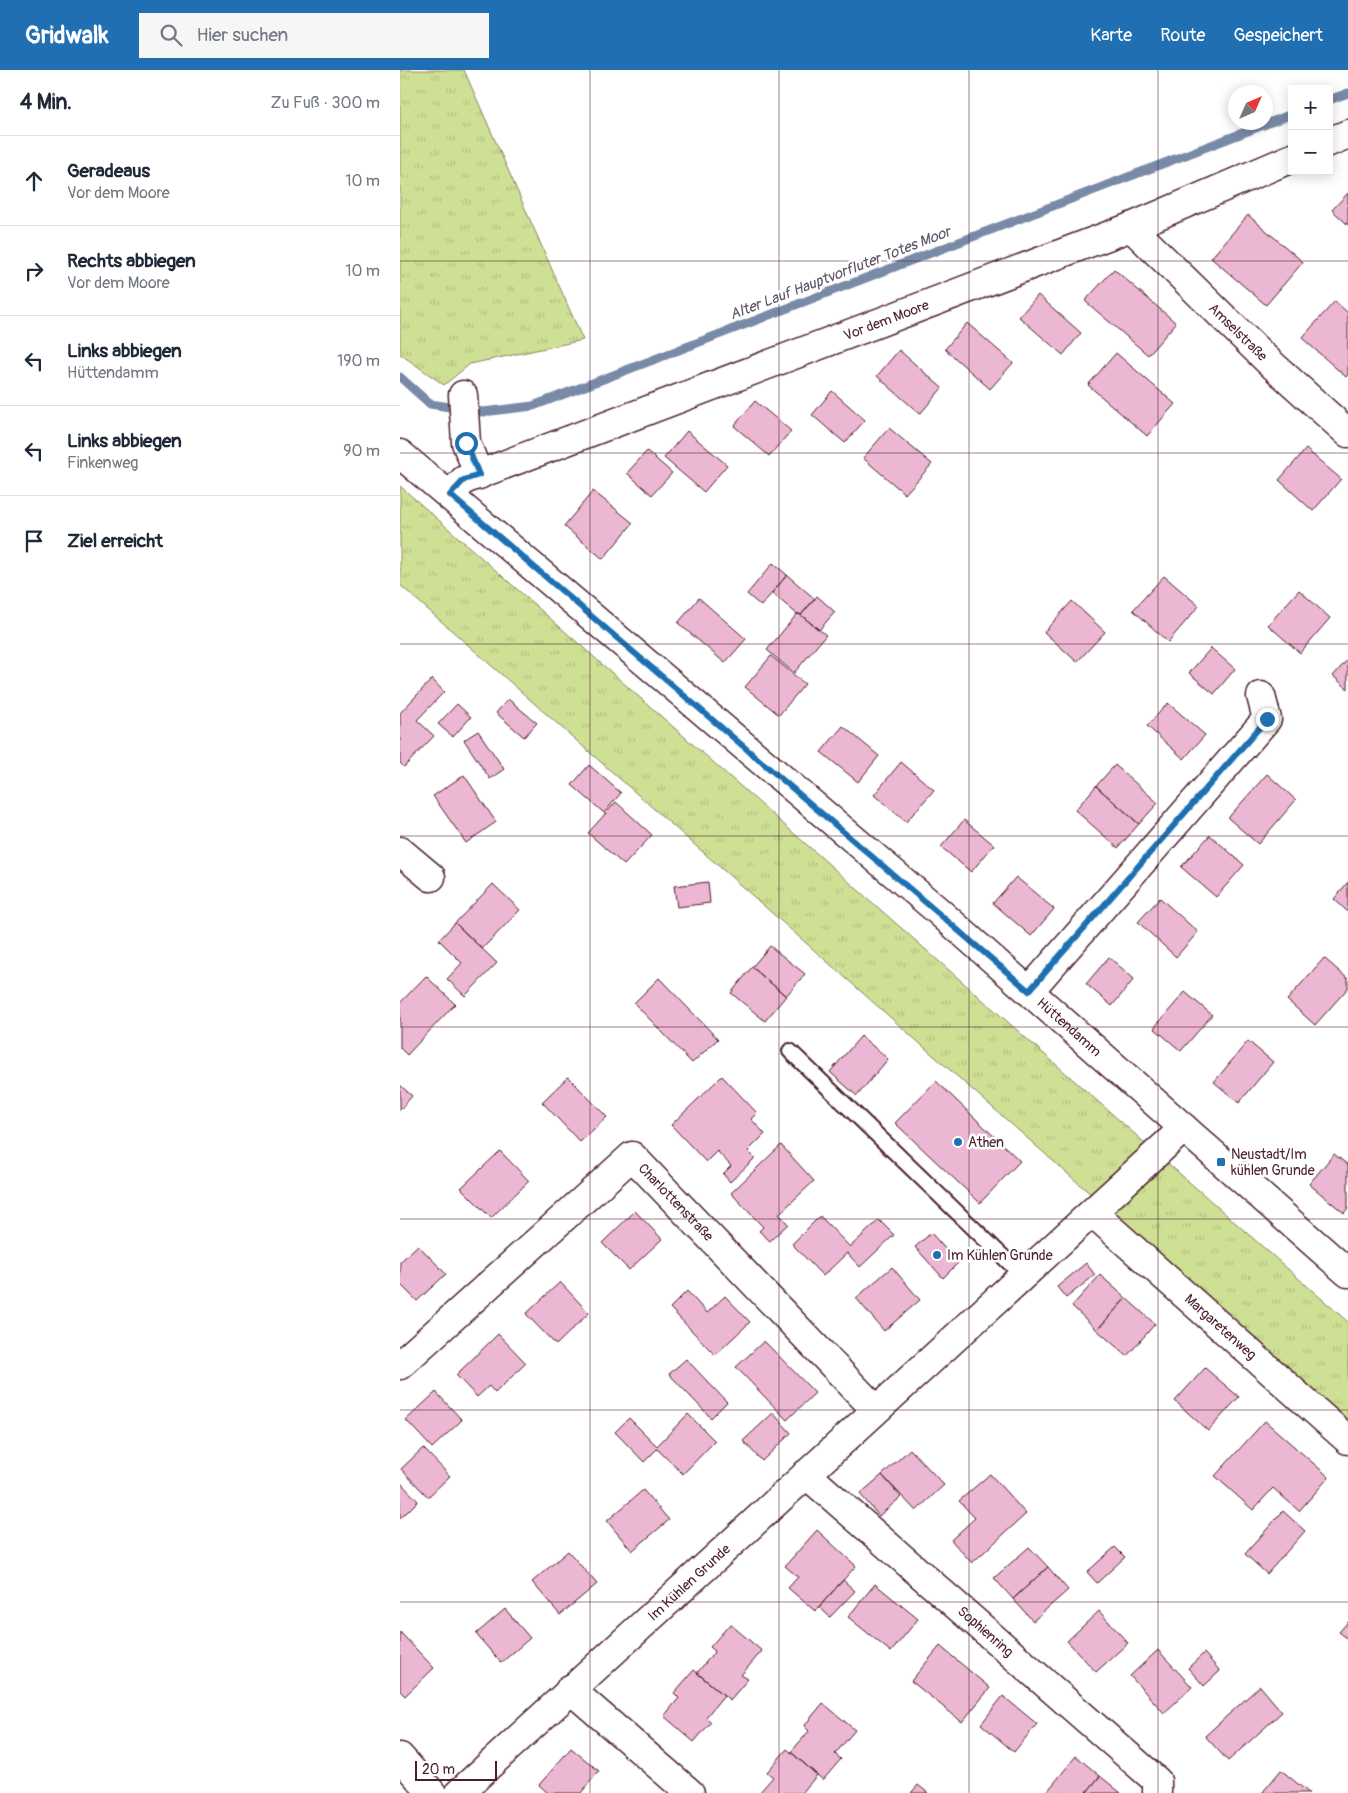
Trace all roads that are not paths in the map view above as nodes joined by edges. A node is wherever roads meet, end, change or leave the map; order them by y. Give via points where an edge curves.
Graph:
1 (1348, 134) edge
2 (1333, 140) edge
3 (1288, 160) edge
4 (1131, 227) junction
5 (463, 395) dead end
6 (1348, 433) edge
7 (400, 454) edge
8 (479, 475) junction
9 (450, 495) junction
10 (1261, 696) dead end
11 (400, 851) edge
12 (431, 877) dead end
13 (1029, 991) junction
14 (790, 1051) dead end
15 (1184, 1128) junction
16 (1093, 1213) junction
17 (1348, 1273) edge
18 (1023, 1276) junction
19 (400, 1365) edge
20 (875, 1409) junction
21 (1348, 1440) edge
22 (806, 1474) junction
23 (570, 1689) junction
24 (400, 1757) edge
25 (432, 1793) edge
26 (459, 1793) edge
27 (690, 1793) edge
28 (1157, 1793) edge

1 - 2 street
3 - 4 street, Vor dem Moore
4 - 6 street, Amselstraße via 1266,360
4 - 8 street, Vor dem Moore
5 - 8 street via 466,443
7 - 9 street, Hüttendamm
8 - 9 street, Vor dem Moore via 464,480
9 - 13 street, Hüttendamm
10 - 13 street via 1267,719
11 - 12 street
13 - 15 street, Hüttendamm
14 - 18 lane
15 - 16 street, Im Kühlen Grunde
15 - 17 street, Hüttendamm
16 - 18 street, Im Kühlen Grunde
16 - 21 street, Margaretenweg
18 - 20 street, Im Kühlen Grunde
19 - 20 street, Charlottenstraße via 632,1156
20 - 22 street, Im Kühlen Grunde
22 - 23 street, Im Kühlen Grunde
22 - 28 street, Sophienring via 1157,1781
23 - 26 street, Im Kühlen Grunde
23 - 27 street
24 - 25 street

